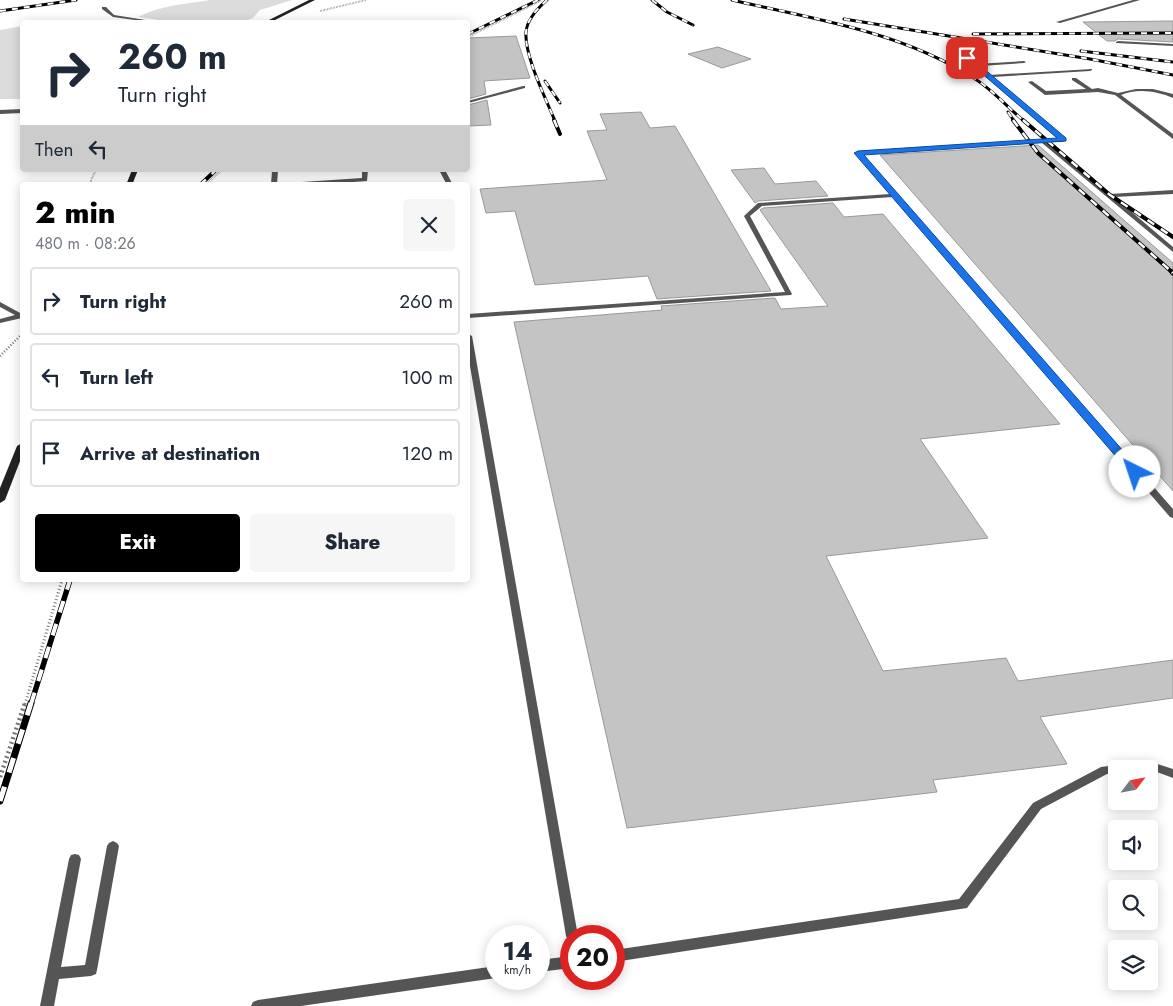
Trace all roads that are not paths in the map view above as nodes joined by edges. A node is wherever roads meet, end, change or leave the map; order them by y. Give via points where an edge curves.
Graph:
1 (313, 0) edge
2 (1138, 0) edge
3 (104, 8) dead end
4 (142, 20) edge
5 (272, 20) edge
6 (1058, 22) dead end
7 (1118, 42) dead end
8 (1173, 45) edge
9 (967, 58) dead end
10 (1024, 62) dead end
11 (976, 65) junction
12 (1090, 70) dead end
13 (989, 76) junction
14 (1074, 79) dead end
15 (1030, 82) dead end
16 (523, 87) dead end
17 (1090, 90) junction
18 (1118, 94) junction
19 (1173, 96) edge
20 (470, 101) edge
21 (20, 111) edge
22 (0, 112) edge
23 (1173, 137) edge
24 (1043, 141) junction
25 (365, 172) edge
26 (334, 182) edge
27 (1173, 192) edge
28 (895, 195) junction
29 (1109, 196) junction
30 (1173, 250) edge
31 (0, 304) edge
32 (20, 315) edge
33 (20, 316) edge
34 (470, 316) edge
35 (0, 321) edge
36 (470, 348) edge
37 (20, 451) edge
38 (0, 500) edge
39 (1173, 515) edge
40 (1173, 774) edge
41 (113, 846) dead end
42 (75, 859) dead end
43 (570, 925) edge
44 (625, 954) edge
45 (53, 974) junction
46 (485, 974) edge
47 (47, 1006) edge
48 (258, 1006) edge

1 - 5 main road
2 - 6 lane
3 - 4 lane via 113,16
7 - 8 lane
9 - 11 lane
10 - 11 lane
11 - 13 lane
12 - 13 lane
13 - 24 lane via 1064,140
14 - 17 lane
15 - 17 lane via 1045,93
16 - 20 lane
17 - 18 lane
18 - 19 lane via 1161,90
18 - 23 lane
21 - 22 street
24 - 28 lane via 858,153
24 - 29 lane
25 - 26 lane via 365,180
27 - 29 lane
28 - 34 lane via 760,204 748,216 789,294
28 - 39 lane
29 - 30 lane
31 - 32 lane
33 - 35 lane
36 - 43 lane
37 - 38 main road
40 - 44 lane via 1148,765 1105,770 1037,806 963,904
41 - 45 lane via 91,970
42 - 45 lane
45 - 47 lane
46 - 48 lane

